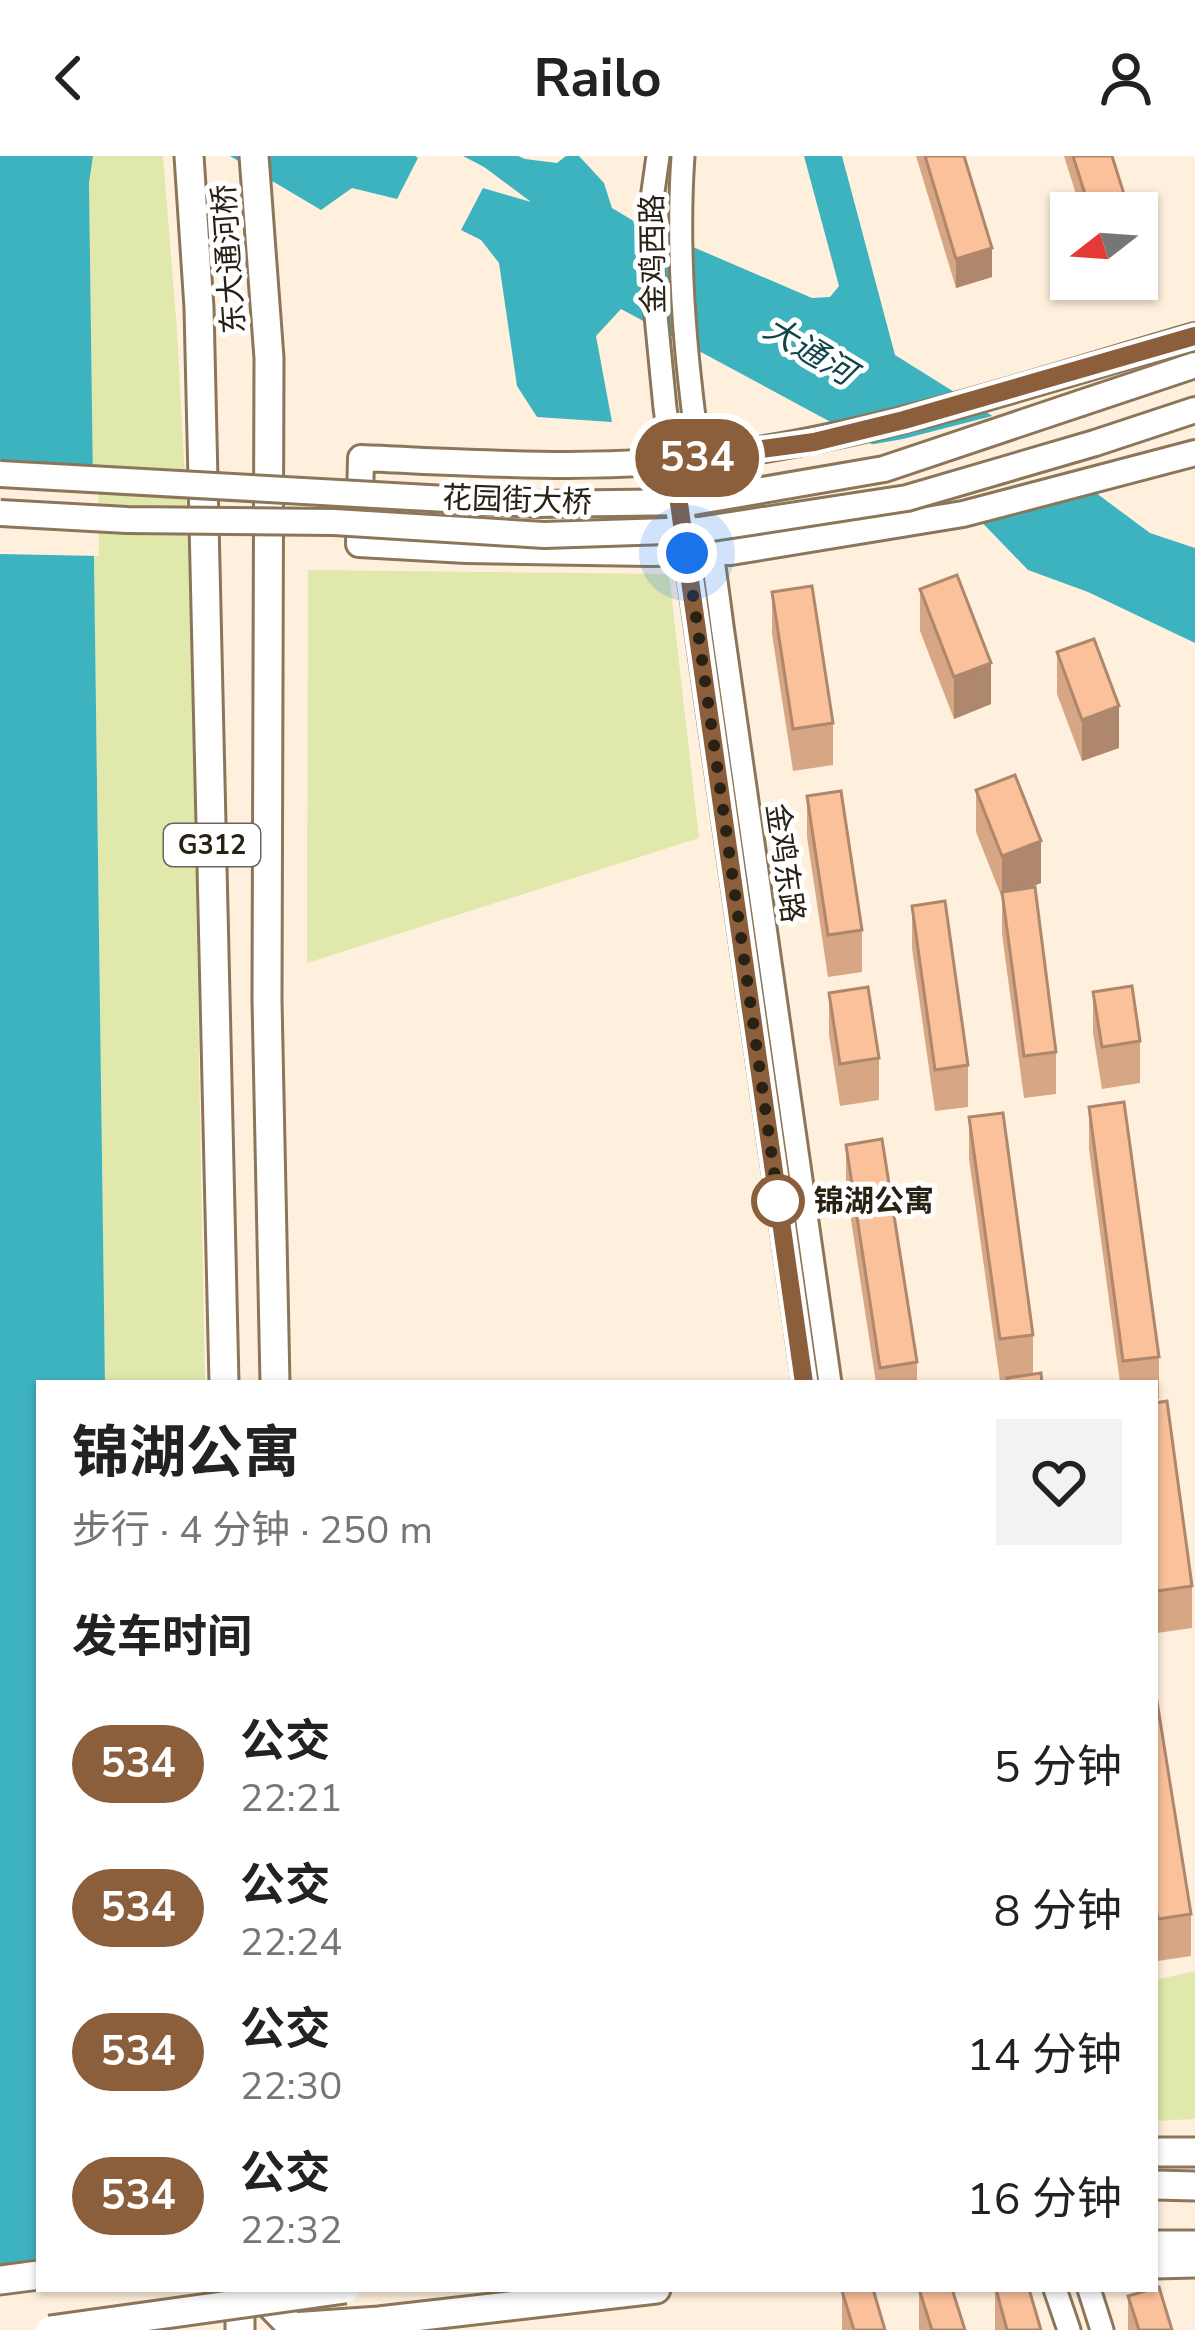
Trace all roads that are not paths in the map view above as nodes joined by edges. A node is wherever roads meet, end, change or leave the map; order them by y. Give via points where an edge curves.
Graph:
1 (189, 156) edge
2 (254, 156) edge
3 (658, 156) edge
4 (683, 156) edge
5 (1195, 336) edge
6 (658, 340) joint
7 (687, 351) joint
8 (1195, 365) edge
9 (1195, 410) edge
10 (1195, 453) edge
11 (700, 458) junction
12 (673, 461) junction
13 (0, 475) edge
14 (0, 513) edge
15 (713, 552) junction
16 (687, 553) junction
17 (224, 1380) edge
18 (274, 1380) edge
19 (804, 1380) edge
20 (830, 1380) edge
21 (1158, 2152) edge
22 (1195, 2152) edge
23 (1158, 2185) edge
24 (1195, 2186) edge
25 (1158, 2245) edge
26 (1195, 2246) edge
27 (1195, 2263) edge
28 (1158, 2264) edge
29 (36, 2275) edge
30 (0, 2280) edge
31 (240, 2292) edge
32 (258, 2292) edge
33 (292, 2292) edge
34 (323, 2292) edge
35 (630, 2292) edge
36 (1056, 2292) edge
37 (1090, 2292) edge
38 (292, 2329) edge
39 (50, 2330) edge
40 (240, 2330) edge
41 (1069, 2330) edge
42 (1102, 2330) edge

1 - 17 main road, 东大通河桥 / G312
2 - 18 main road, 东大通河桥 / G312 via 269,358
3 - 6 street, 金鸡西路 via 650,213
4 - 7 street, 金鸡西路
5 - 11 main road via 814,442
6 - 12 street, 金鸡东路
7 - 11 street, 金鸡东路
8 - 13 main road, 花园街大桥, bridge via 884,469 693,502 535,504
9 - 14 main road, 花园街大桥, bridge via 907,497 699,530 544,535
10 - 15 main road via 963,514
11 - 12 main road
11 - 15 street, 金鸡东路
12 - 16 street, 金鸡东路
12 - 16 main road via 361,458 359,544
15 - 16 main road
15 - 20 street, 金鸡东路
16 - 19 street, 金鸡东路
21 - 22 main road
23 - 24 main road
25 - 26 main road
27 - 28 main road
29 - 30 main road
31 - 40 main road
32 - 38 main road
33 - 38 main road
34 - 39 main road, bridge
35 - 38 main road
36 - 41 street
37 - 42 street

